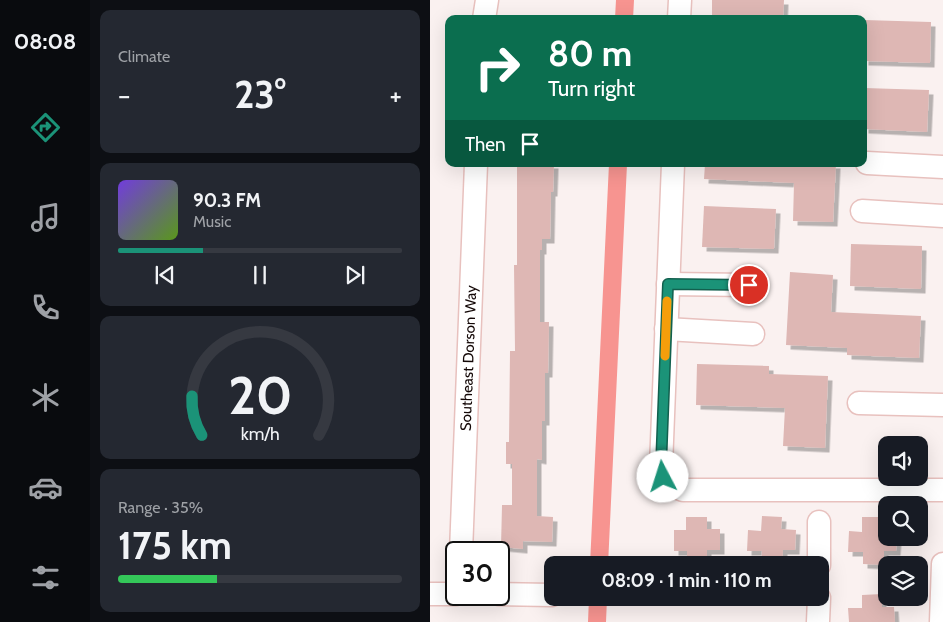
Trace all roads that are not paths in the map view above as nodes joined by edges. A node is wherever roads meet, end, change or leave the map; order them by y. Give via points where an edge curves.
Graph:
1 (487, 0) edge
2 (680, 0) edge
3 (485, 15) edge
4 (679, 15) edge
5 (867, 163) dead end
6 (476, 167) edge
7 (673, 167) edge
8 (943, 167) edge
9 (862, 211) dead end
10 (943, 216) edge
11 (668, 284) junction
12 (749, 285) dead end
13 (666, 329) junction
14 (753, 334) dead end
15 (859, 403) dead end
16 (943, 405) edge
17 (943, 490) edge
18 (819, 522) dead end
19 (462, 541) edge
20 (819, 556) edge
21 (943, 564) edge
22 (430, 594) edge
23 (445, 594) edge
24 (510, 594) edge
25 (544, 595) edge
26 (819, 606) edge
27 (942, 608) edge
28 (818, 622) edge

1 - 3 street
2 - 4 street
5 - 8 street
6 - 19 street, Southeast Dorson Way
7 - 11 street
9 - 10 street
11 - 12 street
11 - 13 street
13 - 14 street
13 - 17 street via 661,466 663,477 671,486 683,490
15 - 16 street
18 - 20 street
21 - 27 street
22 - 23 street
24 - 25 street
26 - 28 street

